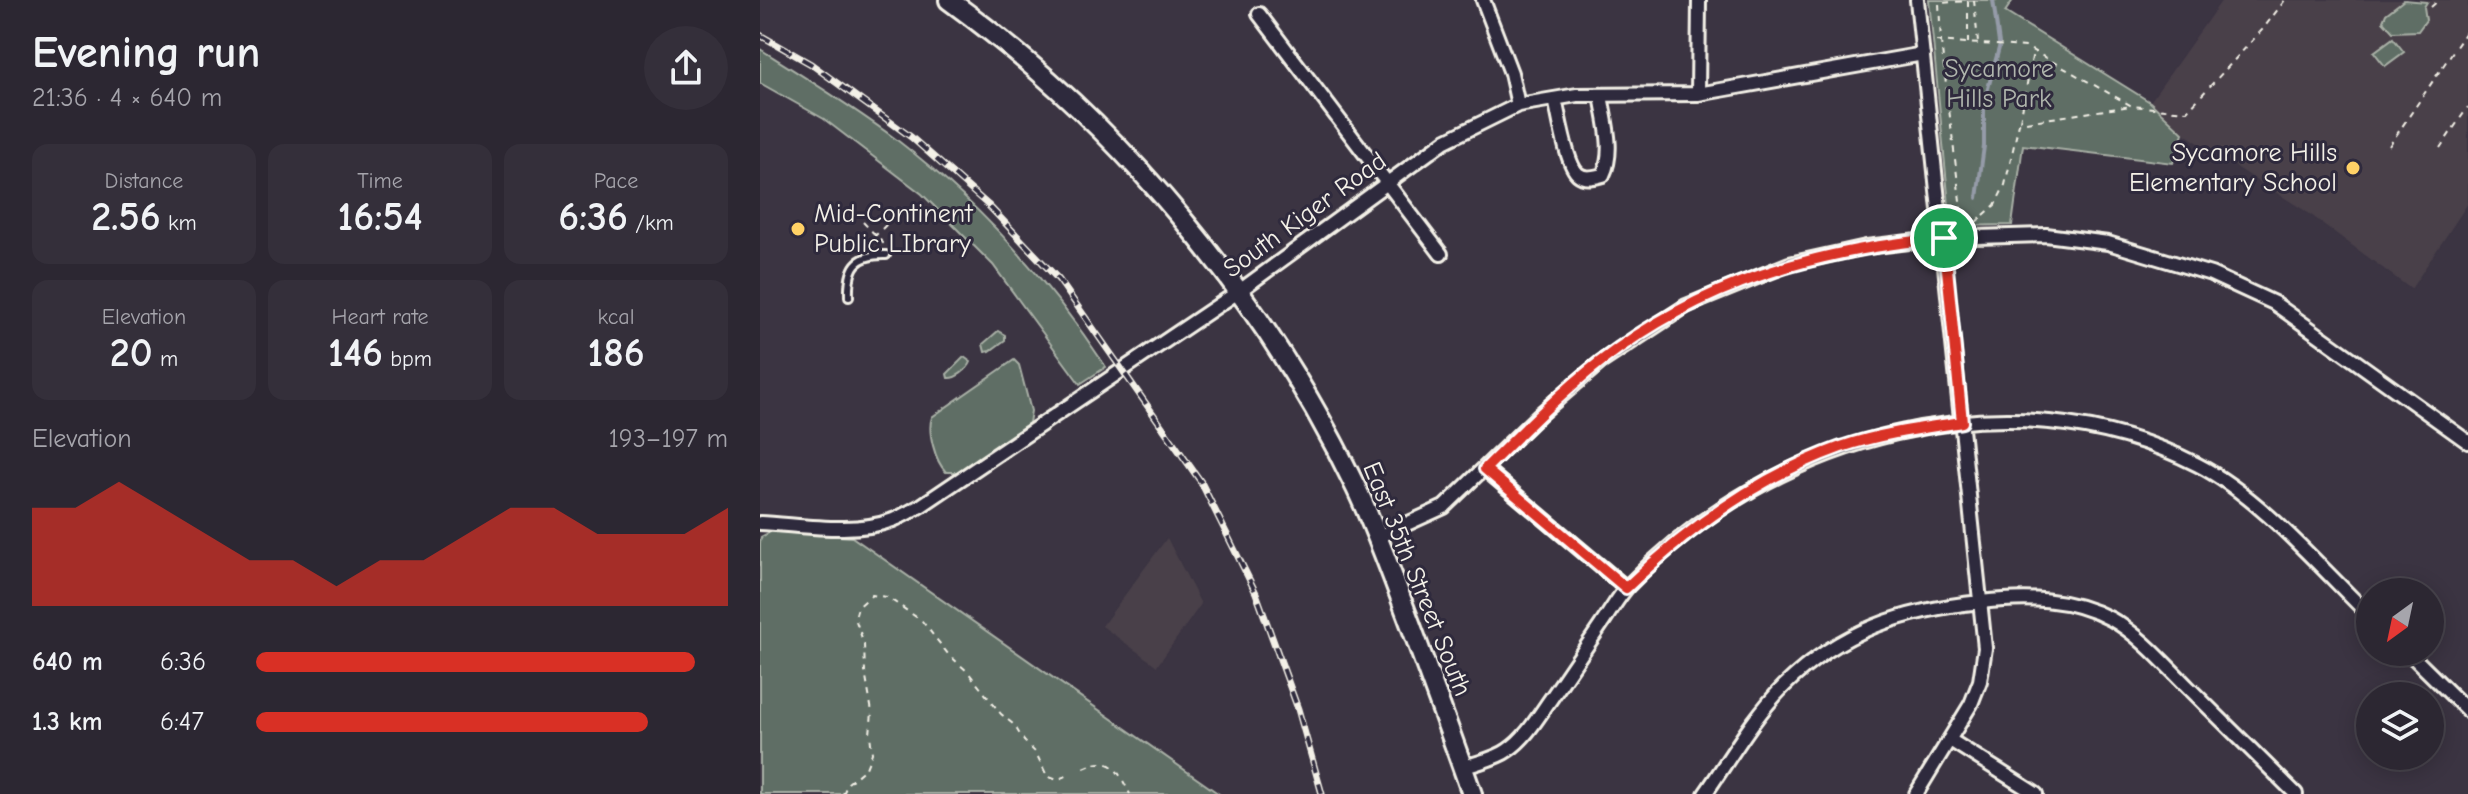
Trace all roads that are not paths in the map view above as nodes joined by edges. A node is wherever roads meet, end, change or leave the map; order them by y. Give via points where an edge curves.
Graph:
1 (949, 0) edge
2 (1483, 0) edge
3 (1699, 0) edge
4 (1917, 0) edge
5 (1259, 14) dead end
6 (1923, 54) junction
7 (1698, 94) junction
8 (1601, 95) junction
9 (1555, 99) junction
10 (1518, 105) junction
11 (1385, 183) junction
12 (1944, 238) junction
13 (1441, 254) dead end
14 (886, 255) dead end
15 (1238, 292) junction
16 (849, 297) dead end
17 (1962, 422) junction
18 (2468, 442) edge
19 (1485, 469) junction
20 (760, 523) edge
21 (1378, 537) junction
22 (1626, 588) junction
23 (1980, 602) junction
24 (2356, 602) edge
25 (2422, 666) edge
26 (2468, 711) edge
27 (1950, 740) junction
28 (1463, 768) junction
29 (1472, 794) edge
30 (1705, 794) edge
31 (1916, 794) edge
32 (2036, 794) edge
33 (2296, 794) edge

1 - 15 main road, East 35th Street South via 1091,121 1188,227
2 - 10 street
3 - 7 street
4 - 6 street
5 - 11 street
6 - 7 street, South Kiger Road
6 - 12 street
7 - 8 street, South Kiger Road
8 - 9 street, South Kiger Road
8 - 9 street via 1609,163 1603,175 1591,178 1579,175 1572,165
9 - 10 street, South Kiger Road
10 - 11 street, South Kiger Road via 1445,141
11 - 13 street
11 - 15 street, South Kiger Road
12 - 17 street
12 - 18 street via 2046,235 2108,243 2211,274 2274,303
12 - 19 street via 1866,247 1789,264 1686,306 1601,362
14 - 16 lane via 858,262 851,272
15 - 20 street, South Kiger Road via 895,520 852,527
15 - 21 main road, East 35th Street South via 1323,425
17 - 22 street via 1844,446 1765,481 1661,554
17 - 23 street
17 - 24 street via 2071,424 2145,442 2201,466 2249,499
19 - 21 street via 1444,507
19 - 22 street
21 - 28 main road, East 35th Street South
22 - 28 street via 1532,728 1507,751
23 - 27 street via 1985,648 1980,681
23 - 30 street via 1916,611 1844,640 1782,688
23 - 33 street via 2040,599 2084,607 2113,620
25 - 26 street
27 - 31 street
27 - 32 street
28 - 29 main road, East 35th Street South

